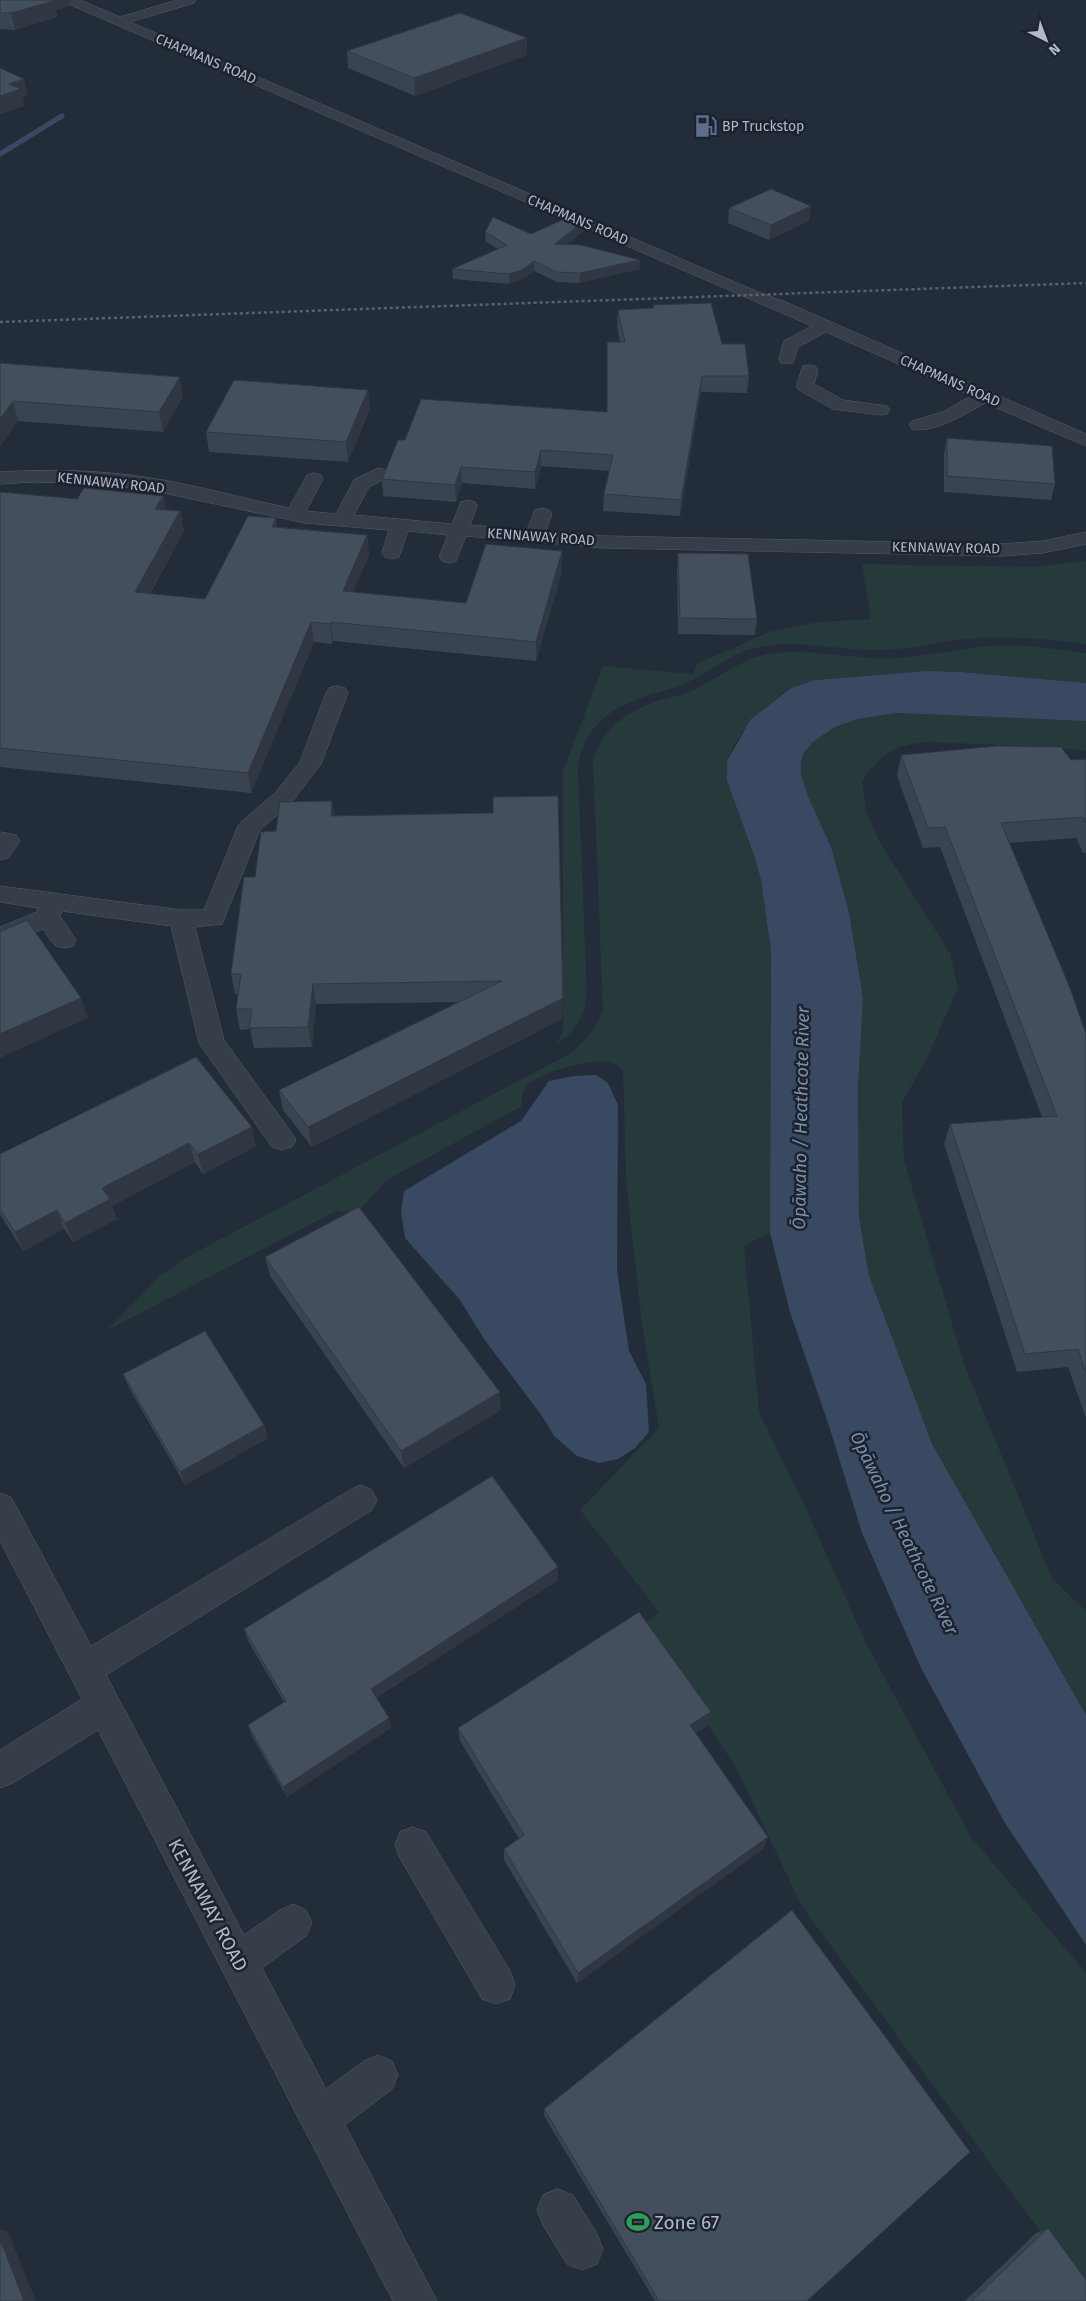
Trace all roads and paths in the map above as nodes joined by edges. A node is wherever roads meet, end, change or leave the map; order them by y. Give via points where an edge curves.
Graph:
1 (70, 0) edge
2 (190, 0) edge
3 (119, 21) junction
4 (824, 326) junction
5 (787, 360) dead end
6 (809, 370) dead end
7 (984, 396) junction
8 (881, 410) dead end
9 (918, 425) dead end
10 (1086, 441) edge
11 (379, 474) dead end
12 (0, 478) edge
13 (314, 479) dead end
14 (468, 506) dead end
15 (542, 514) dead end
16 (295, 515) junction
17 (342, 521) junction
18 (400, 526) junction
19 (459, 530) junction
20 (535, 536) junction
21 (1086, 538) edge
22 (392, 553) dead end
23 (449, 556) dead end
24 (337, 693) dead end
25 (0, 840) edge
26 (0, 852) edge
27 (0, 894) edge
28 (50, 908) junction
29 (181, 919) junction
30 (0, 937) edge
31 (64, 940) dead end
32 (282, 1139) dead end
33 (361, 1500) dead end
34 (0, 1508) edge
35 (85, 1669) junction
36 (104, 1706) junction
37 (0, 1770) edge
38 (413, 1846) dead end
39 (293, 1923) dead end
40 (238, 1962) junction
41 (496, 1985) dead end
42 (378, 2075) dead end
43 (320, 2119) junction
44 (558, 2210) dead end
45 (582, 2249) dead end
46 (416, 2301) edge

1 - 3 street, CHAPMANS ROAD
2 - 3 street
3 - 4 street, CHAPMANS ROAD
4 - 5 street via 790,345
4 - 7 street, CHAPMANS ROAD
6 - 8 street via 805,386 839,405
7 - 9 street via 949,416
7 - 10 street, CHAPMANS ROAD
11 - 17 street via 361,484
12 - 16 street, KENNAWAY ROAD via 86,477 145,483
13 - 16 street
14 - 19 street
15 - 20 street
16 - 17 street, KENNAWAY ROAD
17 - 18 street, KENNAWAY ROAD
18 - 19 street, KENNAWAY ROAD
18 - 22 street
19 - 20 street, KENNAWAY ROAD
19 - 23 street
20 - 21 street, KENNAWAY ROAD via 604,542 1001,550 1043,547
24 - 29 street via 310,764 282,798 250,826 213,918
25 - 26 street via 8,840
27 - 28 street
28 - 29 street
28 - 30 street
28 - 31 street
29 - 32 street via 212,1043
33 - 35 street
34 - 35 street, KENNAWAY ROAD
35 - 36 street, KENNAWAY ROAD
36 - 37 street
36 - 40 street, KENNAWAY ROAD
38 - 41 street
39 - 40 street
40 - 43 street, KENNAWAY ROAD
42 - 43 street
43 - 46 street, KENNAWAY ROAD
44 - 45 street

